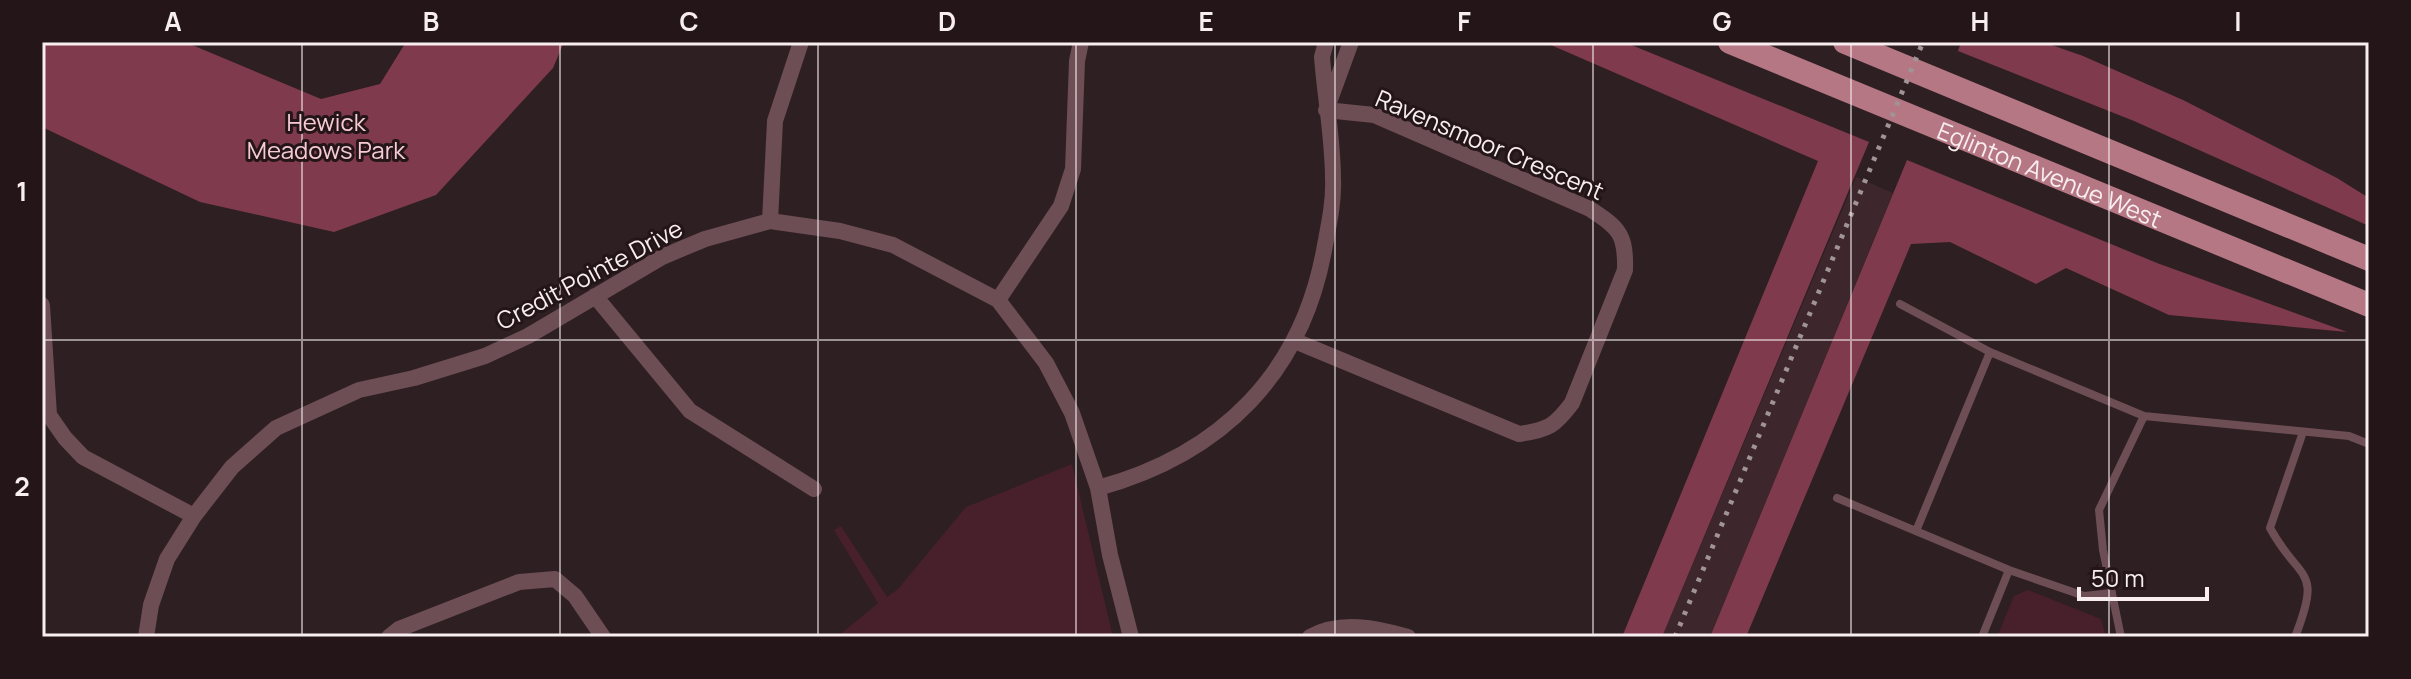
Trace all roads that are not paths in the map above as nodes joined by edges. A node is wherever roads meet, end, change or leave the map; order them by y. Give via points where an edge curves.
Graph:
1 (801, 42) edge
2 (1081, 42) edge
3 (1326, 42) edge
4 (1351, 42) edge
5 (1730, 42) edge
6 (1845, 42) edge
7 (1326, 110) junction
8 (770, 221) junction
9 (2369, 259) edge
10 (595, 296) junction
11 (998, 300) junction
12 (1900, 304) dead end
13 (42, 305) edge
14 (2369, 305) edge
15 (1295, 341) junction
16 (1990, 352) junction
17 (2144, 416) junction
18 (2303, 432) junction
19 (2369, 444) edge
20 (1098, 488) junction
21 (814, 489) dead end
22 (1837, 498) dead end
23 (194, 516) junction
24 (1916, 531) junction
25 (2009, 570) junction
26 (2112, 593) junction
27 (146, 637) edge
28 (389, 637) edge
29 (603, 637) edge
30 (1131, 637) edge
31 (1310, 637) edge
32 (1408, 637) edge
33 (1982, 637) edge
34 (2121, 637) edge
35 (2295, 637) edge

1 - 8 street via 775,121
2 - 11 street via 1073,169 1061,206
3 - 7 street
4 - 7 street
5 - 14 main road, Eglinton Avenue West
6 - 9 main road, Eglinton Avenue West
7 - 15 street via 1334,180 1328,226 1319,281
7 - 15 street, Ravensmoor Crescent via 1374,115 1590,209 1615,225 1626,249 1625,270 1572,403 1558,422 1542,431 1519,434
8 - 10 street, Credit Pointe Drive via 662,257
8 - 11 street, Credit Pointe Drive via 893,245
10 - 21 street via 690,411
10 - 23 street, Credit Pointe Drive via 485,356 359,390 276,428 232,467
11 - 20 street, Credit Pointe Drive via 1046,363 1072,413
12 - 16 lane
13 - 23 street via 49,415 65,438 83,457
15 - 20 street via 1270,381 1202,442 1148,471
16 - 17 lane
16 - 24 lane
17 - 18 lane
17 - 26 lane via 2099,510
18 - 19 lane via 2349,436
18 - 35 lane via 2270,528 2309,585 2308,605
20 - 30 street, Credit Pointe Drive
22 - 24 lane
23 - 27 street, Credit Pointe Drive via 167,559
24 - 25 lane
25 - 26 lane via 2084,596
25 - 33 lane
26 - 34 lane
28 - 29 street via 519,582 555,579 575,596
31 - 32 street via 1343,627

